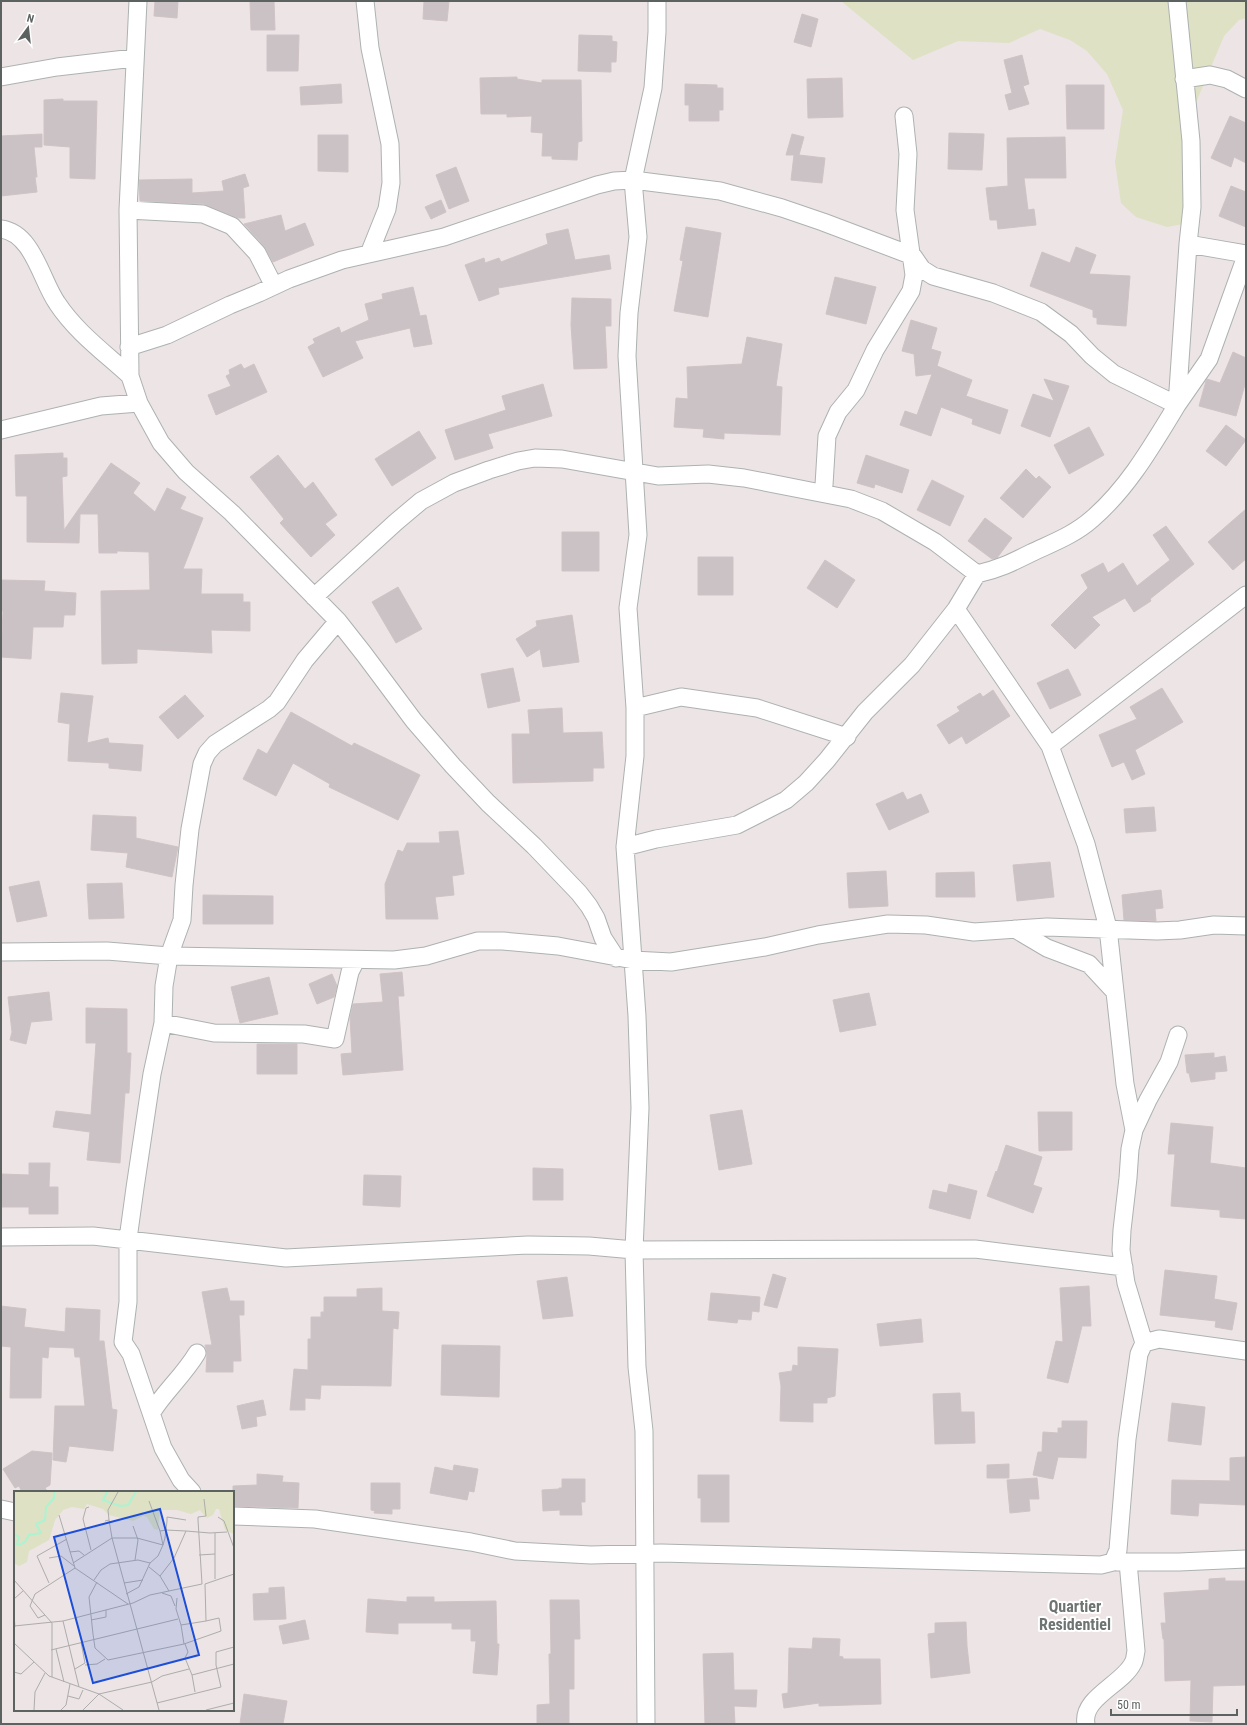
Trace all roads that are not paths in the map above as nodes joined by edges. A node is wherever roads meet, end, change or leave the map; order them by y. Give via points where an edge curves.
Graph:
1 (138, 1) edge
2 (365, 1) edge
3 (657, 1) edge
4 (1177, 1) edge
5 (134, 58) junction
6 (1, 77) edge
7 (1184, 79) junction
8 (1246, 89) edge
9 (904, 116) dead end
10 (633, 180) junction
11 (128, 210) junction
12 (1, 229) edge
13 (1188, 244) junction
14 (369, 254) junction
15 (1246, 255) edge
16 (913, 256) junction
17 (274, 286) junction
18 (129, 347) junction
19 (130, 376) junction
20 (139, 403) junction
21 (1177, 405) junction
22 (1, 430) edge
23 (634, 471) junction
24 (822, 493) junction
25 (977, 574) junction
26 (1246, 595) edge
27 (314, 596) junction
28 (956, 609) junction
29 (338, 621) junction
30 (635, 708) junction
31 (847, 737) junction
32 (1050, 746) junction
33 (625, 847) junction
34 (1246, 926) edge
35 (1015, 928) junction
36 (1108, 928) junction
37 (1, 952) edge
38 (169, 956) junction
39 (616, 958) junction
40 (356, 960) junction
41 (633, 960) junction
42 (1116, 992) junction
43 (163, 1023) junction
44 (1178, 1035) dead end
45 (1134, 1130) junction
46 (1, 1237) edge
47 (128, 1239) junction
48 (634, 1250) junction
49 (1124, 1267) junction
50 (1144, 1343) junction
51 (1246, 1351) edge
52 (197, 1353) dead end
53 (152, 1412) junction
54 (191, 1491) edge
55 (1, 1508) edge
56 (14, 1512) edge
57 (234, 1516) edge
58 (645, 1553) junction
59 (1246, 1559) edge
60 (1120, 1562) junction
61 (646, 1724) edge
62 (1086, 1724) edge

1 - 5 street
2 - 14 street via 370,48 390,144 391,183 387,209
3 - 10 street via 653,88
4 - 7 street
5 - 6 street via 56,67
5 - 11 street
7 - 8 street via 1210,75 1227,79
7 - 13 street via 1190,114 1192,178
9 - 16 street via 908,154 905,210
10 - 14 street via 597,185 444,237
10 - 16 street via 720,191 816,220
10 - 23 street via 638,237 629,312 627,356
11 - 17 street via 203,214 232,226 257,253
11 - 18 street
12 - 19 street via 16,234 29,247 65,314 78,330
13 - 15 street
13 - 21 street
14 - 17 street via 342,260
15 - 21 street via 1209,359
16 - 21 street via 922,269 933,276 994,293 1041,312 1071,334 1114,374
16 - 24 street via 914,274 910,290 875,350 856,390 838,412 827,436
17 - 18 street via 167,335
18 - 19 street
19 - 20 street
20 - 22 street via 101,406
20 - 27 street via 161,443 186,472 232,513
21 - 25 street via 1149,452 1118,493 1091,520 1060,541 1000,569
23 - 24 street via 658,476 708,474 744,478
23 - 27 street via 562,459 535,458 518,461 454,483 421,501
23 - 30 street via 638,535 628,608
24 - 25 street via 882,511 934,542
25 - 28 street
26 - 32 street
27 - 29 street
28 - 31 street via 912,665 865,712
28 - 32 street
29 - 38 street via 305,660 277,702 215,744 207,753 202,764 193,809 182,920
29 - 39 street via 414,721 453,766 586,901
30 - 31 street via 681,697 689,698 757,708
30 - 33 street via 635,756
31 - 33 street via 806,783 786,800 765,812 737,825
32 - 36 street via 1086,844
33 - 41 street
34 - 36 street via 1214,925 1157,931
35 - 36 street
35 - 41 street via 974,932 926,924 888,924 671,962
35 - 42 street via 1047,948 1088,964
36 - 42 street
37 - 38 street via 107,951
38 - 40 street
38 - 43 street via 164,986
39 - 40 street via 558,946 478,941 426,956 394,960
39 - 41 street
40 - 43 street via 350,972 336,1038 304,1034 214,1033
41 - 48 street via 640,1108
42 - 45 street via 1124,1084
43 - 47 street via 142,1132
44 - 45 street via 1170,1062
45 - 49 street via 1122,1230 1121,1250
46 - 47 street via 93,1236
47 - 48 street via 286,1258 528,1245
47 - 53 street via 128,1302 123,1342 131,1354
48 - 49 street via 975,1249
48 - 58 street via 637,1367 644,1431
49 - 50 street via 1126,1283
50 - 51 street via 1159,1338
50 - 60 street via 1139,1354 1127,1439 1118,1550
52 - 53 street
53 - 54 street via 164,1448
55 - 56 street
57 - 58 street via 315,1519 471,1542 514,1551 591,1555
58 - 60 street via 1101,1565
58 - 61 street
59 - 60 street
60 - 62 street via 1136,1651 1133,1663 1127,1671 1087,1710

